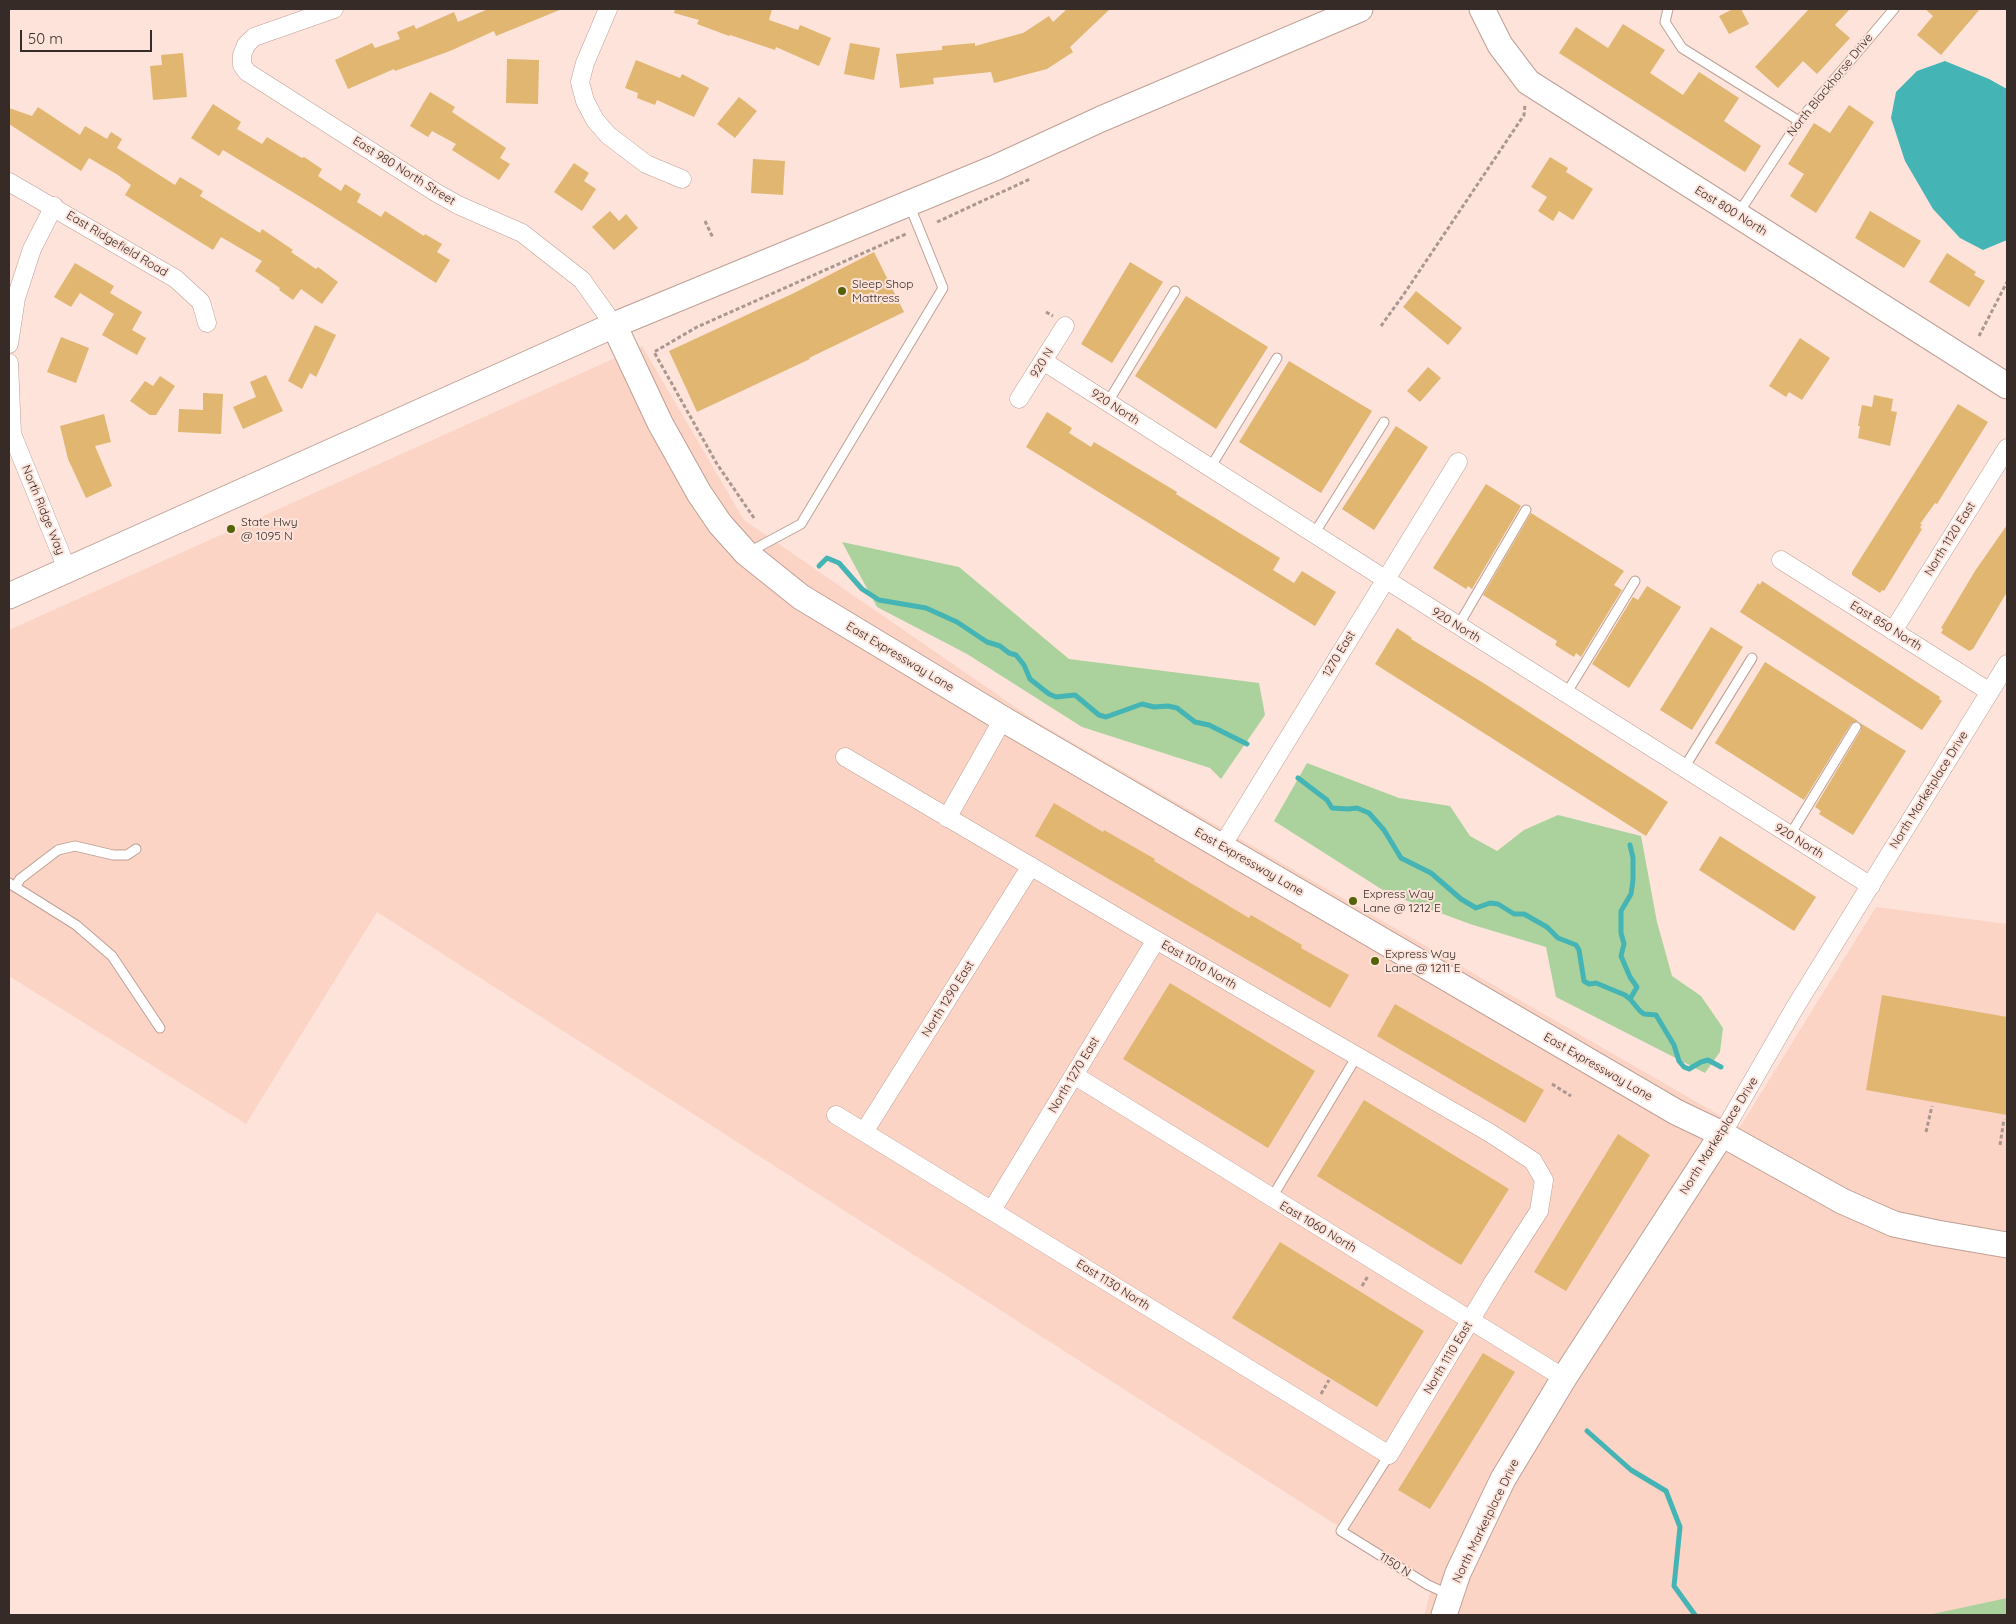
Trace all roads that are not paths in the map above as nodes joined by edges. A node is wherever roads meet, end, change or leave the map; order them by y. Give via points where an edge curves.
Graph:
1 (334, 9) edge
2 (608, 9) edge
3 (1360, 9) edge
4 (1482, 9) edge
5 (1668, 9) edge
6 (1894, 9) edge
7 (1799, 121) junction
8 (682, 179) dead end
9 (9, 182) edge
10 (908, 203) junction
11 (54, 206) junction
12 (1737, 214) junction
13 (1175, 291) dead end
14 (208, 323) dead end
15 (614, 325) junction
16 (1065, 326) dead end
17 (9, 344) edge
18 (1277, 358) dead end
19 (1043, 361) junction
20 (9, 363) edge
21 (2007, 386) edge
22 (1019, 399) dead end
23 (1108, 402) junction
24 (1384, 422) dead end
25 (2007, 448) edge
26 (1458, 462) dead end
27 (1210, 468) junction
28 (1526, 510) dead end
29 (1314, 534) junction
30 (746, 553) junction
31 (1781, 560) dead end
32 (67, 569) junction
33 (1384, 580) junction
34 (1635, 581) dead end
35 (9, 596) edge
36 (1458, 626) junction
37 (1893, 631) junction
38 (1752, 658) dead end
39 (2007, 664) edge
40 (1990, 692) junction
41 (1566, 694) junction
42 (1003, 719) junction
43 (1856, 727) dead end
44 (845, 757) dead end
45 (1684, 768) junction
46 (947, 818) junction
47 (1790, 835) junction
48 (1222, 846) junction
49 (136, 849) dead end
50 (1031, 866) junction
51 (12, 885) edge
52 (1871, 886) junction
53 (1156, 940) junction
54 (160, 1028) dead end
55 (1357, 1056) junction
56 (1074, 1075) junction
57 (836, 1115) dead end
58 (864, 1132) junction
59 (1722, 1134) junction
60 (1544, 1180) joint
61 (1271, 1199) junction
62 (992, 1210) junction
63 (2007, 1245) edge
64 (1471, 1320) junction
65 (1564, 1378) junction
66 (1389, 1455) junction
67 (1340, 1531) joint
68 (1448, 1605) edge

1 - 15 street, East 980 North Street via 254,37 246,45 242,65 247,72 427,187 529,238 582,280
2 - 8 street via 583,69 580,82 584,101 608,135 646,164
3 - 10 street
4 - 12 street, East 800 North via 1500,45 1528,82
5 - 7 lane via 1665,22 1682,48
6 - 7 lane, North Blackhorse Drive
7 - 12 lane, North Blackhorse Drive
9 - 11 street, East Ridgefield Road
10 - 15 street
10 - 30 lane via 943,288 801,524
11 - 14 street, East Ridgefield Road via 176,279 201,302
11 - 17 street via 32,249 16,298
12 - 21 street, East 800 North
13 - 23 lane
15 - 30 street, East Expressway Lane via 684,467 720,524
15 - 32 street
16 - 19 street, 920 N
18 - 27 lane
19 - 22 street, 920 N
19 - 23 street, 920 North
20 - 32 street, North Ridge Way via 12,434
23 - 27 street, 920 North
24 - 29 lane
25 - 37 street, North 1120 East
26 - 33 street, 1270 East
27 - 29 street, 920 North
28 - 36 lane
29 - 33 street, 920 North
30 - 42 street, East Expressway Lane via 801,597
31 - 37 street, East 850 North
32 - 35 street
33 - 36 street, 920 North
33 - 48 street, 1270 East
34 - 41 lane
36 - 41 street, 920 North
37 - 40 street, East 850 North
38 - 45 lane
39 - 40 street, North Marketplace Drive
40 - 52 street, North Marketplace Drive
41 - 45 street, 920 North
42 - 46 street
42 - 48 street, East Expressway Lane
43 - 47 lane
44 - 46 street, East 1010 North
45 - 47 street, 920 North
46 - 50 street, East 1010 North
47 - 52 street, 920 North
48 - 59 street, East Expressway Lane via 1676,1112
49 - 51 lane via 127,855 112,855 75,846 58,850
50 - 53 street, East 1010 North
50 - 58 street, North 1290 East
51 - 54 lane via 76,925 112,956
52 - 59 street, North Marketplace Drive via 1794,1009
53 - 55 street, East 1010 North
53 - 56 street, North 1270 East
55 - 60 street, East 1010 North via 1520,1152 1532,1161
55 - 61 lane
56 - 61 street, East 1060 North
56 - 62 street, North 1270 East
57 - 58 street, East 1130 North
58 - 62 street, East 1130 North
59 - 63 street, East Expressway Lane via 1842,1201 1894,1224
59 - 65 street, North Marketplace Drive
60 - 64 street, North 1110 East via 1539,1211
61 - 64 street, East 1060 North
62 - 66 street, East 1130 North
64 - 65 street, East 1060 North
64 - 66 street, North 1110 East
65 - 68 street, North Marketplace Drive via 1503,1479 1458,1573
66 - 67 lane, North 1110 East
67 - 68 lane, 1150 N via 1428,1585

